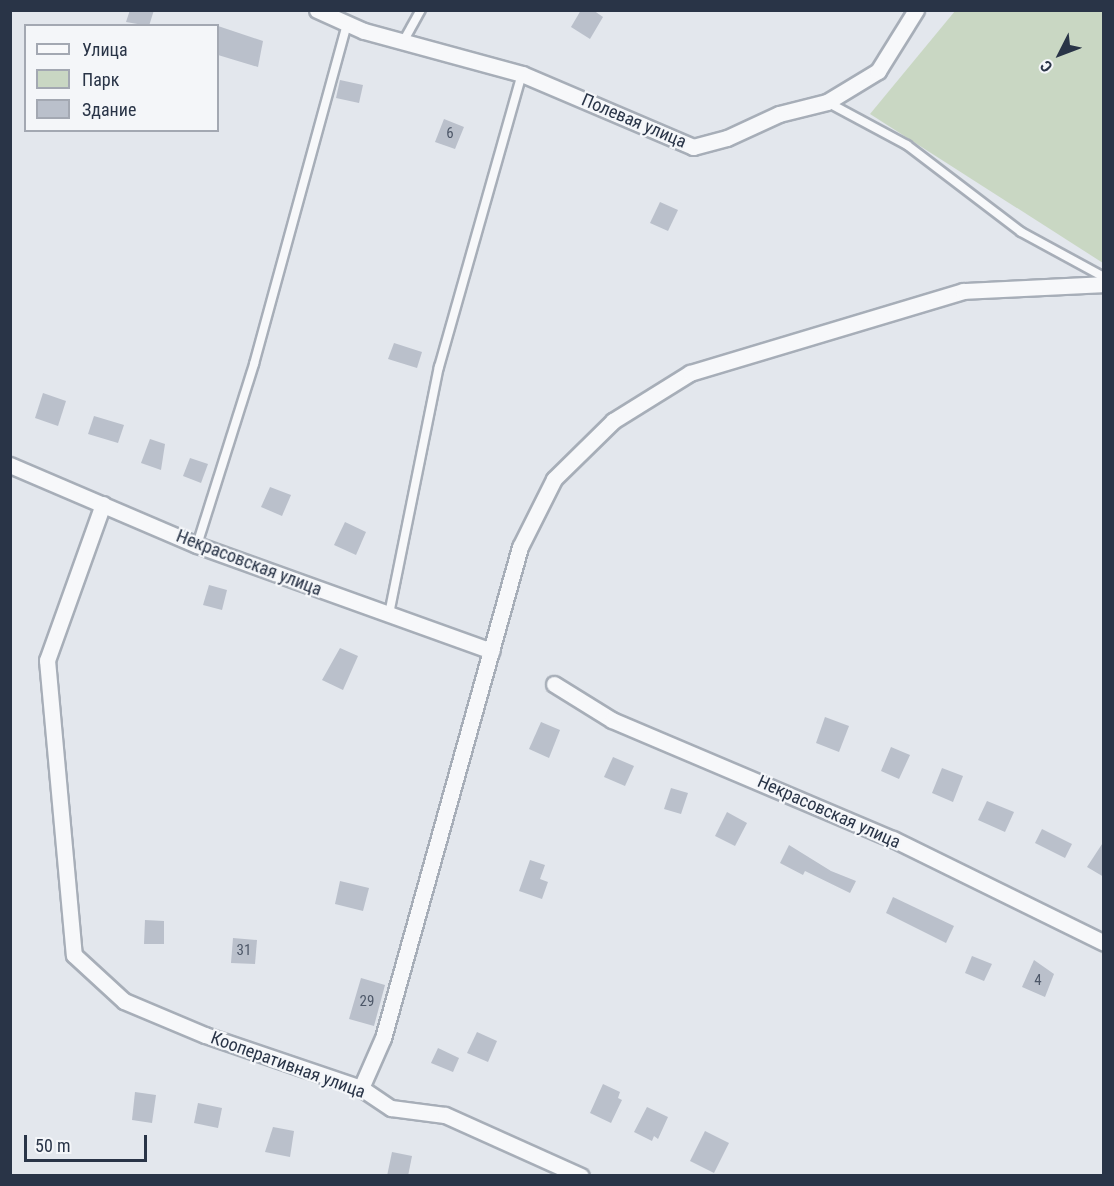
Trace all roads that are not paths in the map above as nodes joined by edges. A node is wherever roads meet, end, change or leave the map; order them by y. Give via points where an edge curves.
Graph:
1 (317, 10) edge
2 (421, 10) edge
3 (916, 10) edge
4 (347, 24) junction
5 (403, 42) junction
6 (522, 74) junction
7 (827, 102) junction
8 (1104, 277) edge
9 (1104, 284) edge
10 (10, 465) edge
11 (103, 504) junction
12 (197, 545) junction
13 (389, 615) junction
14 (492, 651) junction
15 (554, 684) dead end
16 (1104, 943) edge
17 (361, 1088) junction
18 (581, 1176) edge

1 - 4 street, Полевая улица
2 - 5 lane
3 - 7 street, Полевая улица via 878,71
4 - 5 street, Полевая улица
4 - 12 lane via 254,364
5 - 6 street, Полевая улица
6 - 7 street, Полевая улица via 693,147 727,138 779,114
6 - 13 lane via 439,367
7 - 8 lane via 908,145 1021,232
9 - 14 street via 963,291 690,373 613,421 554,479 520,547
10 - 11 street, Некрасовская улица
11 - 12 street, Некрасовская улица
11 - 17 street, Кооперативная улица via 47,660 74,955 124,1001 205,1035
12 - 13 street, Некрасовская улица
13 - 14 street, Некрасовская улица
14 - 17 street via 383,1038
15 - 16 street, Некрасовская улица via 612,720 893,839
17 - 18 street, Кооперативная улица via 391,1108 445,1115

